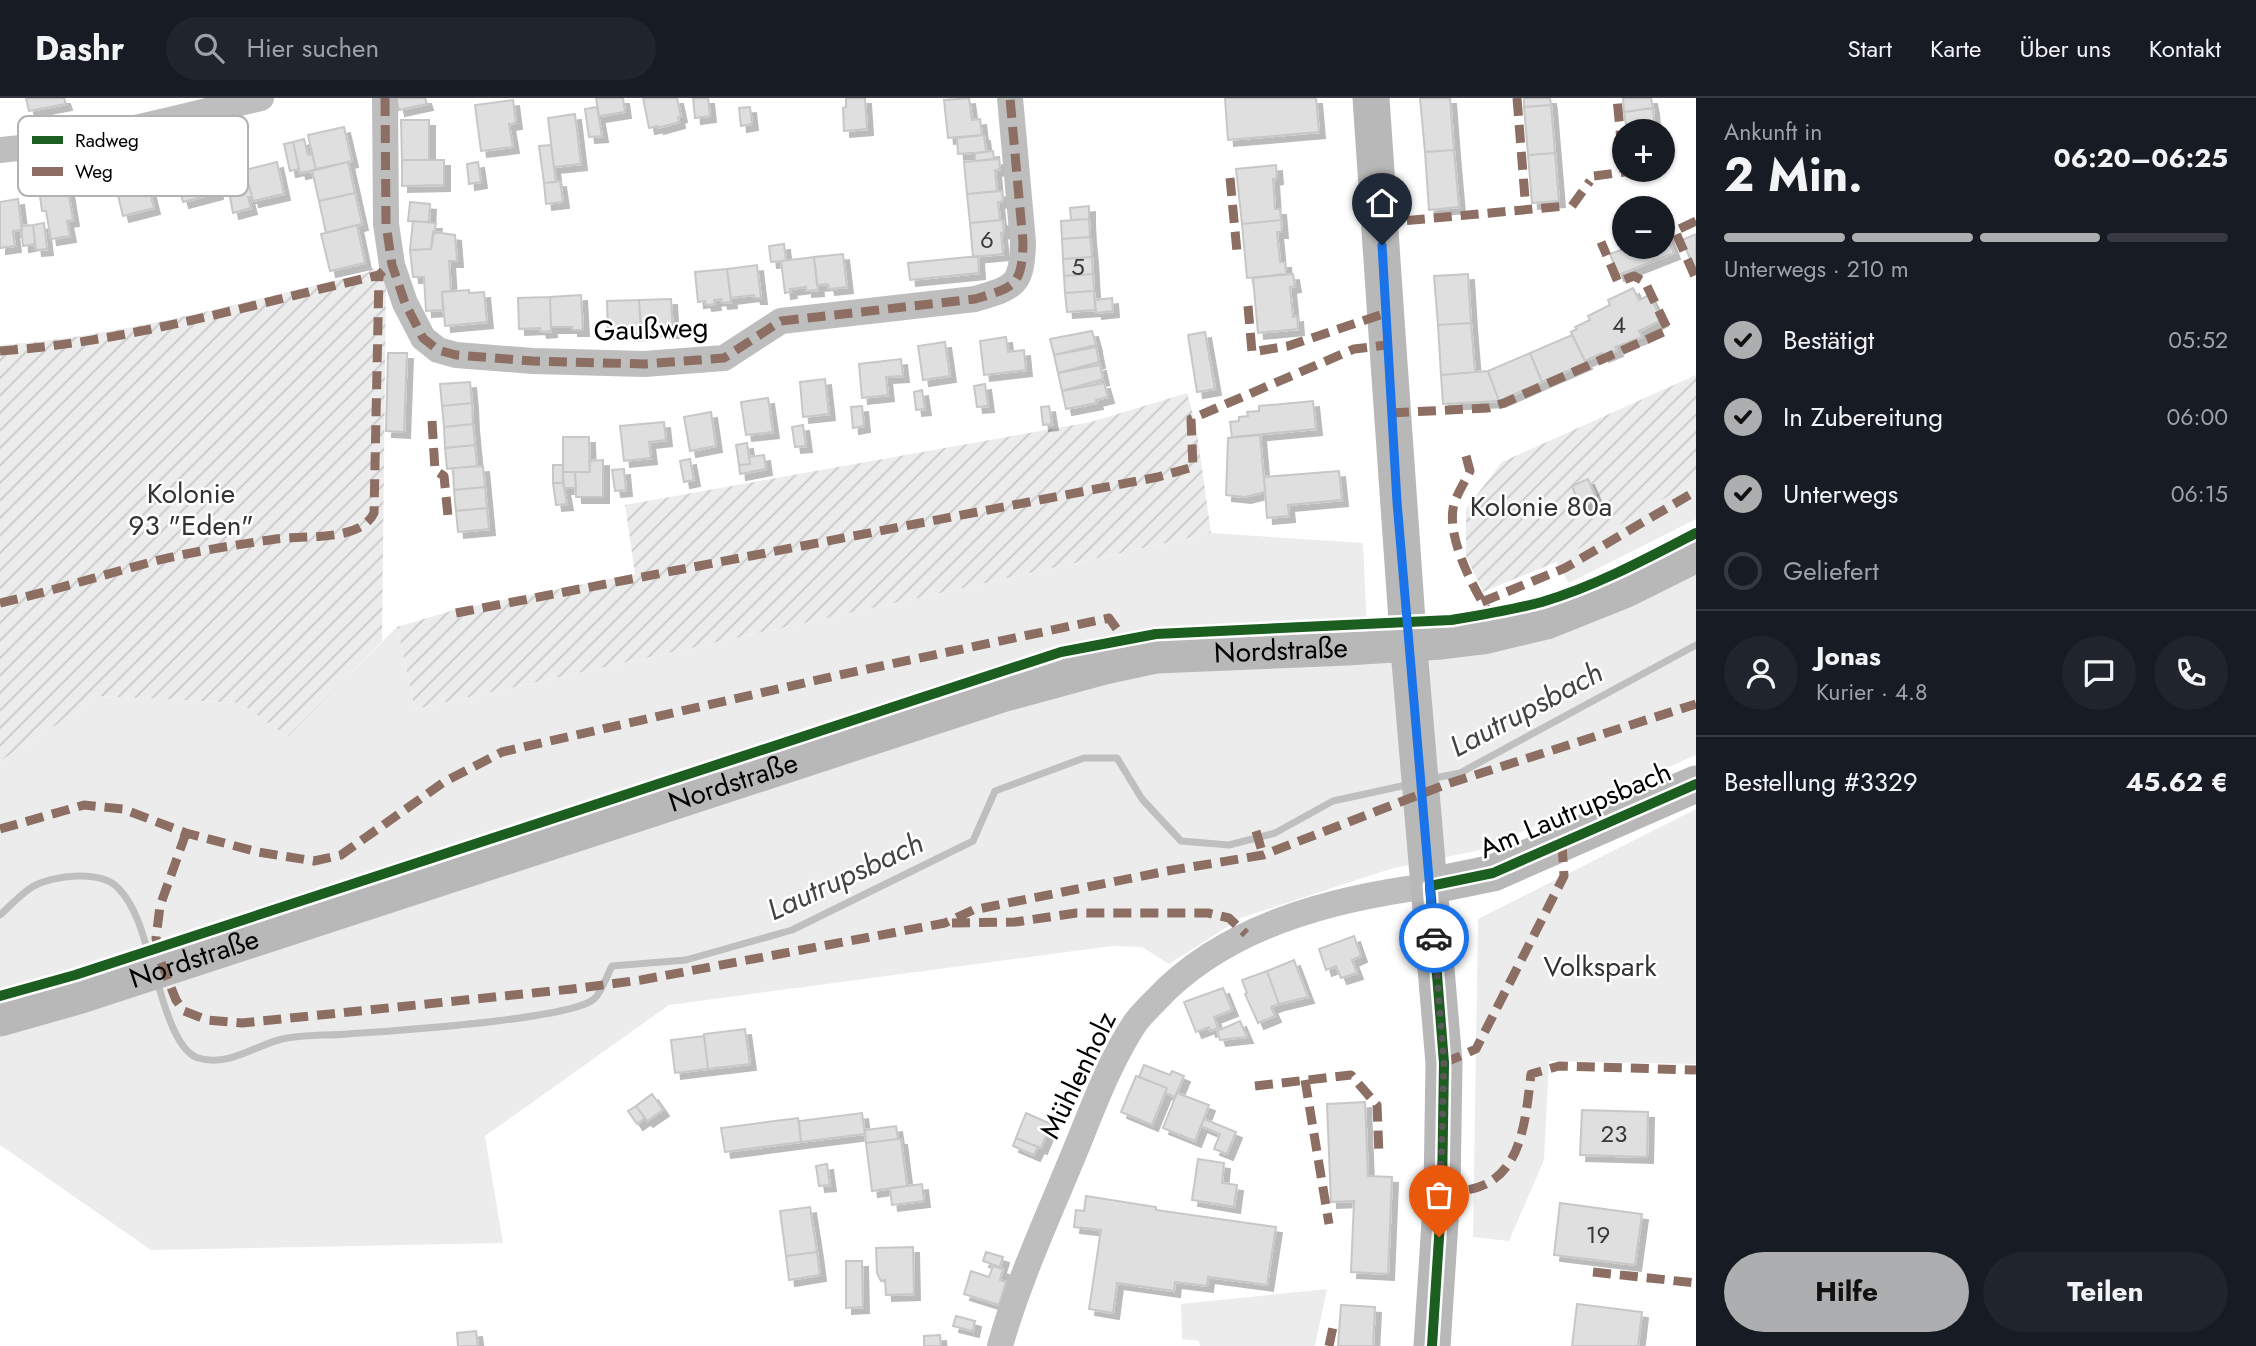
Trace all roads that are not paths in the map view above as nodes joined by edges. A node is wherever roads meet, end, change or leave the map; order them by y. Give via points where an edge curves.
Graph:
1 (261, 98) edge
2 (384, 98) edge
3 (1010, 98) edge
4 (1371, 98) edge
5 (222, 102) edge
6 (171, 116) edge
7 (18, 148) edge
8 (0, 150) edge
9 (1696, 554) edge
10 (1696, 784) edge
11 (1430, 886) junction
12 (0, 1018) edge
13 (1000, 1346) edge
14 (1432, 1346) edge

1 - 5 street
2 - 3 street, Gaußweg via 386,224 392,265 423,338 438,350 456,355 644,364 724,358 781,321 975,299 1016,282 1023,242
4 - 11 main road, bridge via 1397,502
5 - 6 street
7 - 8 street
9 - 12 main road, Nordstraße via 1557,616 1483,636 1156,656 1005,693
10 - 11 main road, Am Lautrupsbach via 1493,873
11 - 13 street, Mühlenholz via 1350,899 1246,934 1209,954 1173,982 1136,1021 1110,1067
11 - 14 main road via 1444,1063

